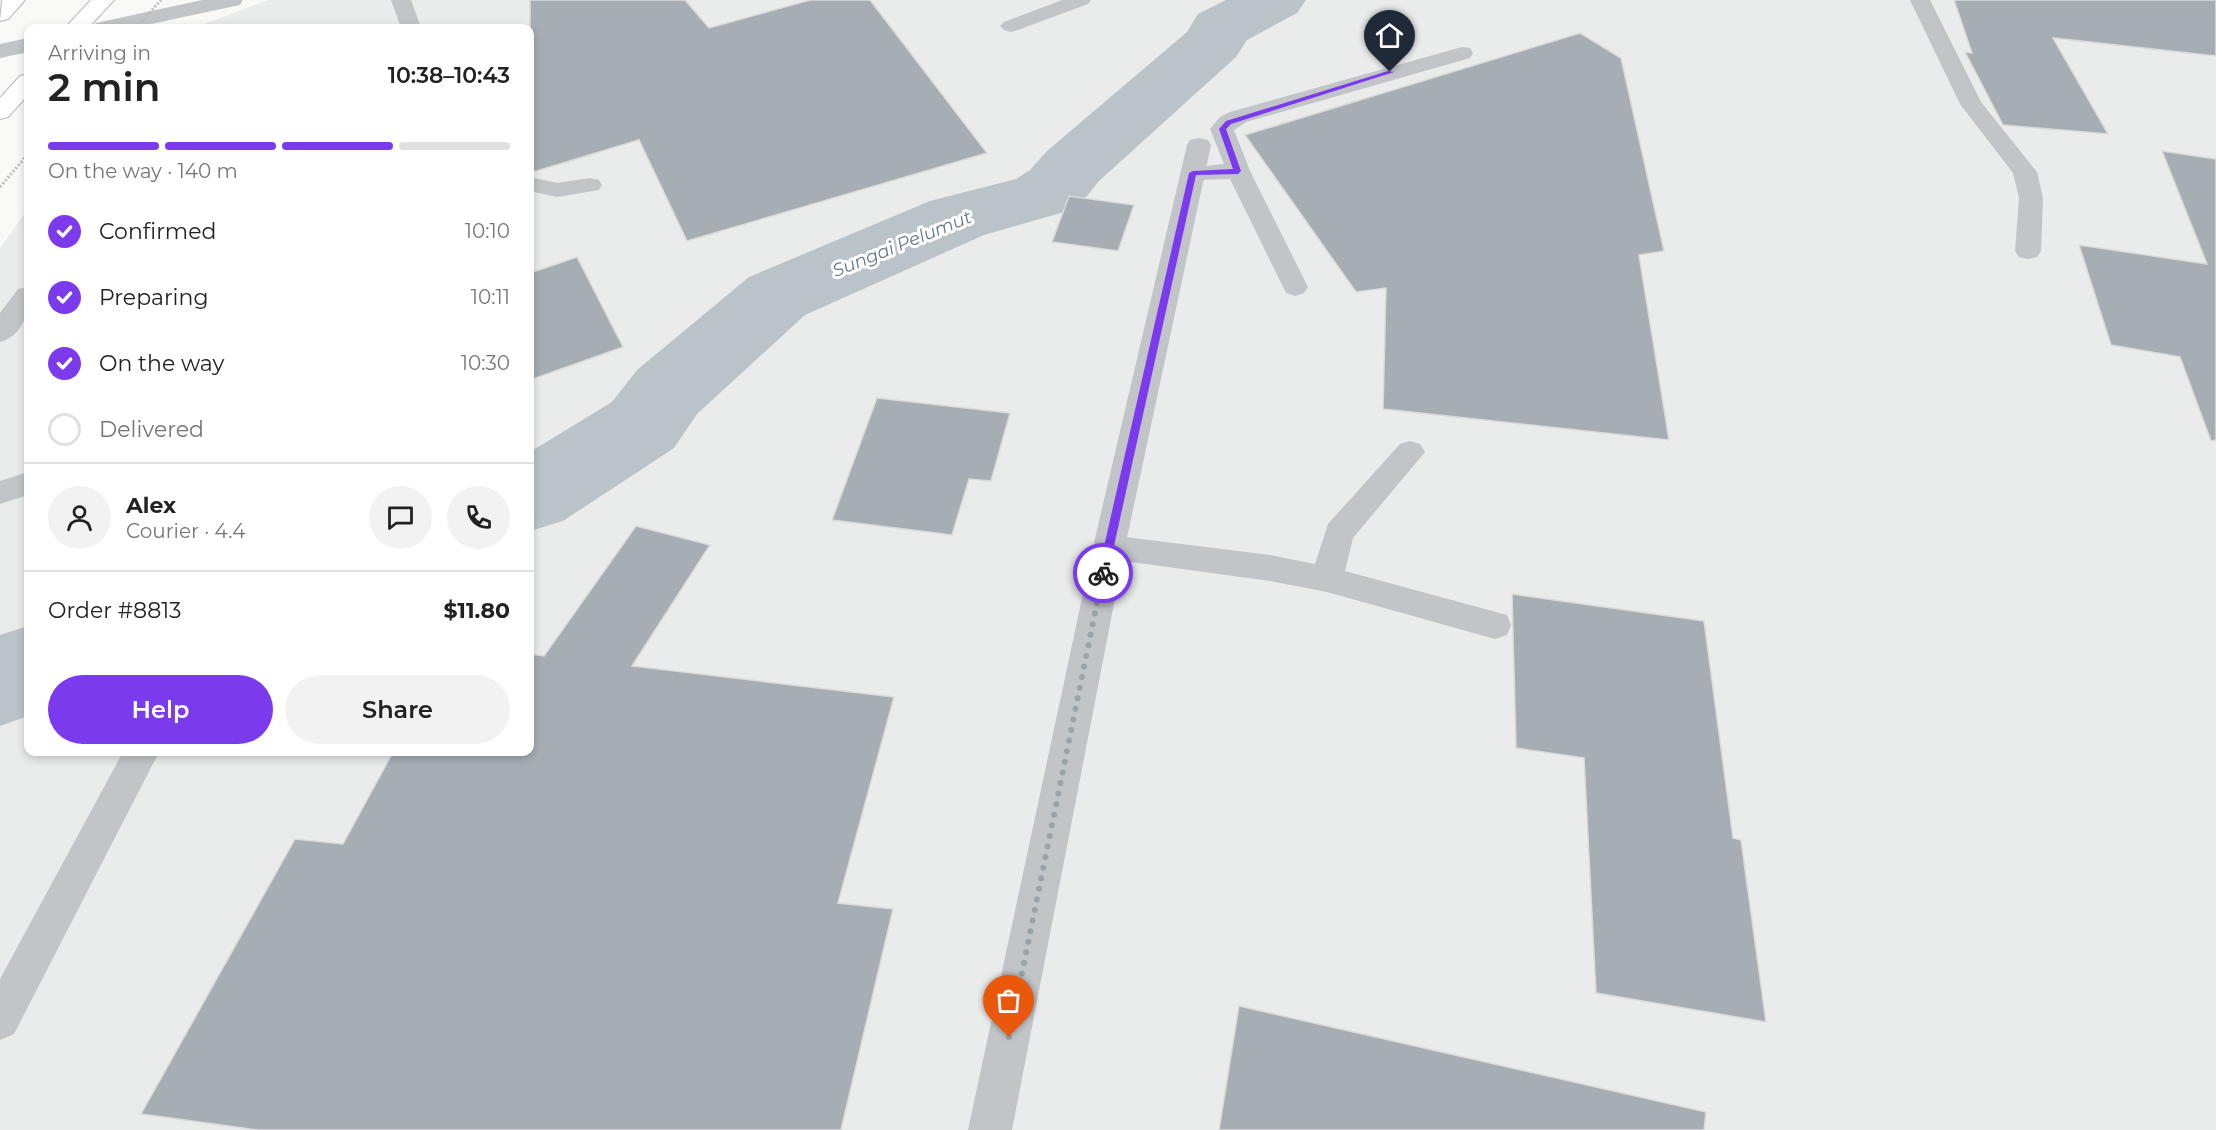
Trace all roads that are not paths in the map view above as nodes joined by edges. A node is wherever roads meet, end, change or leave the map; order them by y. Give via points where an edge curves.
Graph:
1 (14, 0) edge
2 (103, 0) edge
3 (232, 0) edge
4 (401, 0) edge
5 (1081, 0) edge
6 (1920, 0) edge
7 (0, 14) edge
8 (199, 18) edge
9 (80, 24) edge
10 (142, 24) edge
11 (410, 24) edge
12 (1011, 26) dead end
13 (24, 46) edge
14 (0, 51) edge
15 (1462, 53) dead end
16 (24, 85) edge
17 (0, 112) edge
18 (1196, 159) joint
19 (1238, 171) junction
20 (534, 185) edge
21 (590, 185) dead end
22 (2028, 251) dead end
23 (1295, 287) dead end
24 (24, 301) edge
25 (0, 332) edge
26 (1410, 452) dead end
27 (24, 484) edge
28 (0, 493) edge
29 (1108, 547) junction
30 (1327, 579) junction
31 (1495, 626) dead end
32 (139, 756) edge
33 (0, 1020) edge
34 (990, 1130) edge

1 - 7 highway
2 - 9 highway
3 - 8 street
4 - 11 lane
5 - 12 lane
6 - 22 lane via 1971,104 2025,172 2031,198
8 - 10 street
13 - 14 street
15 - 19 lane via 1228,122 1222,129
16 - 17 highway
18 - 19 lane
18 - 29 street
19 - 23 lane
20 - 21 lane via 557,190
24 - 25 street
26 - 30 lane via 1339,533
27 - 28 lane
29 - 30 lane via 1269,567
29 - 34 street
30 - 31 lane
32 - 33 lane

